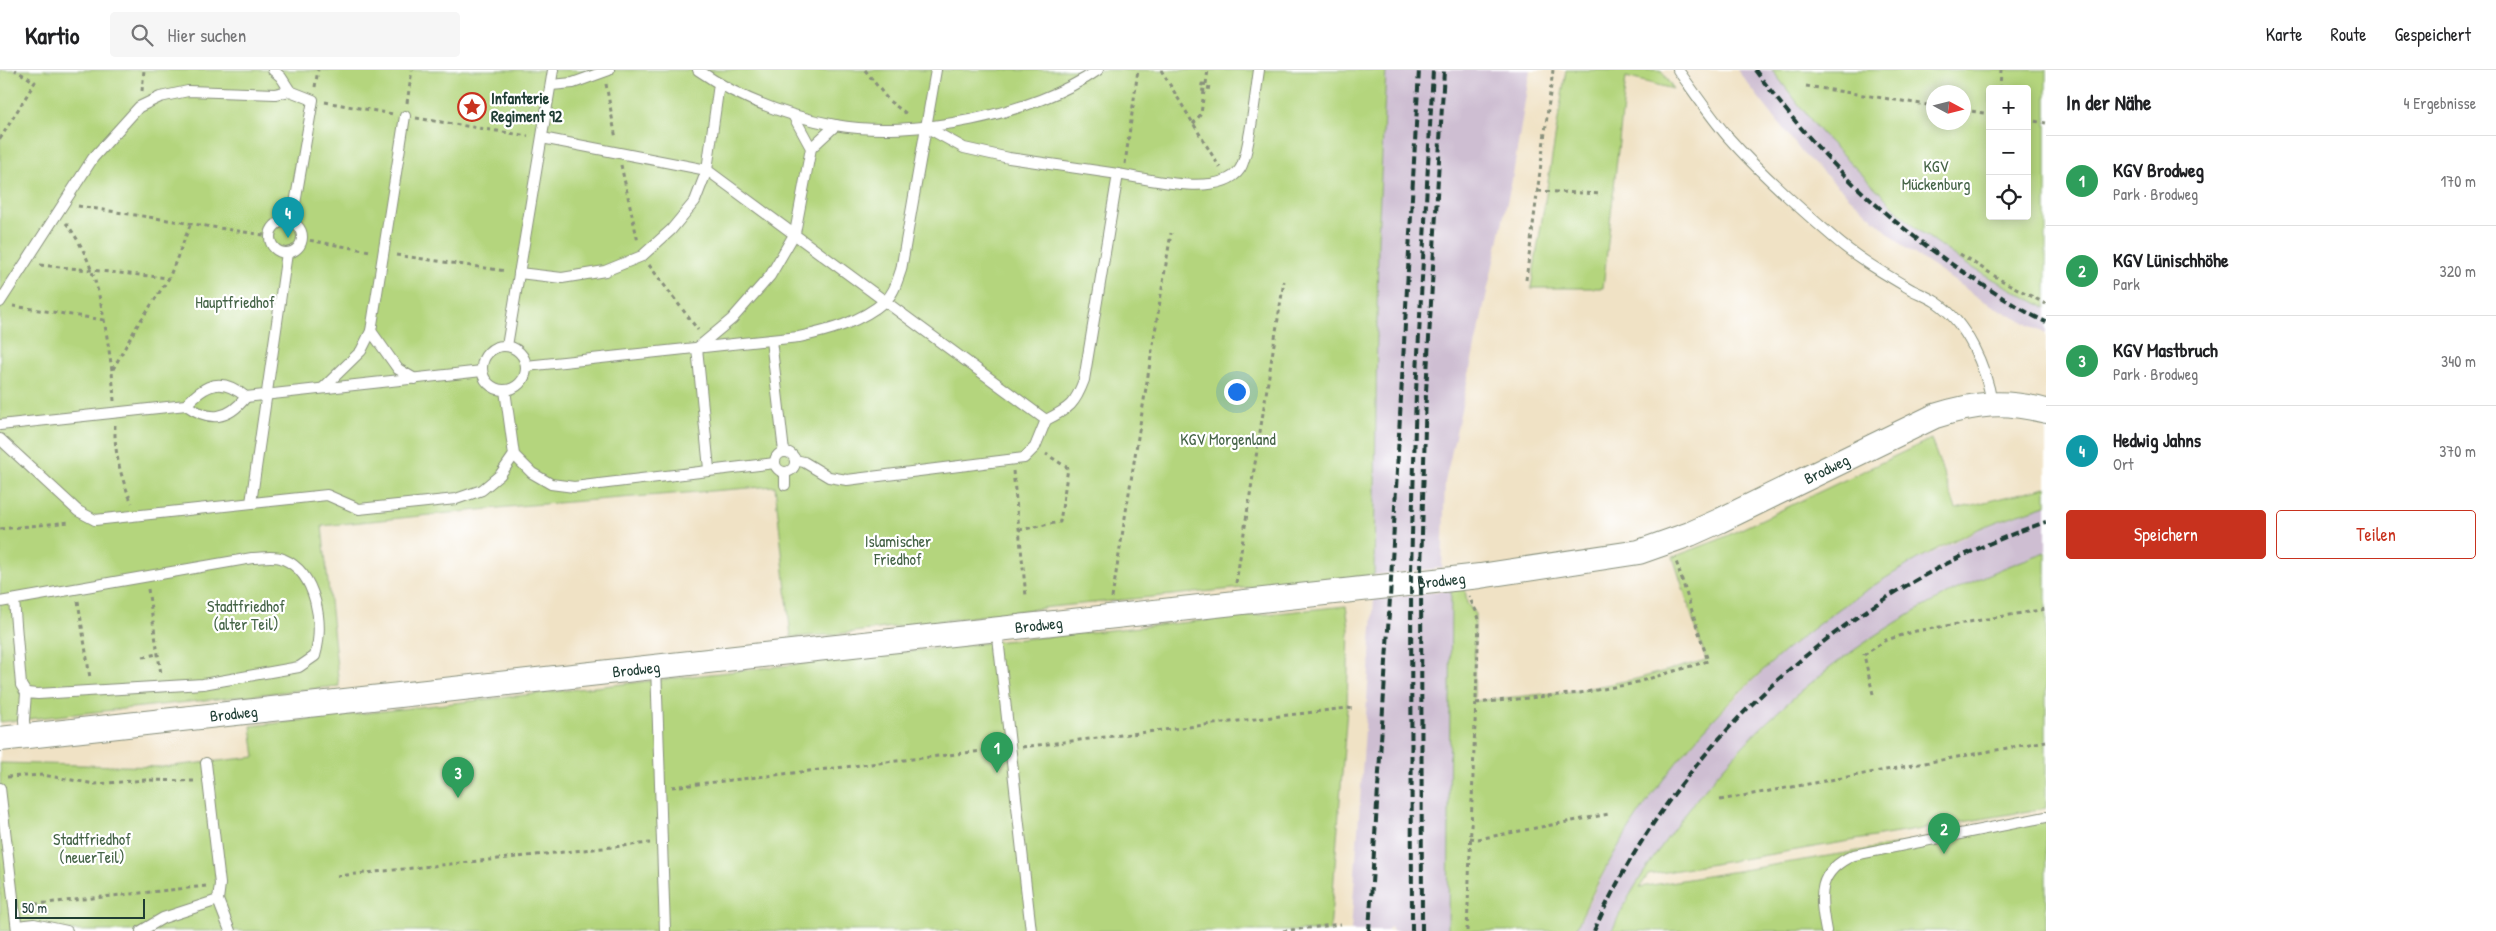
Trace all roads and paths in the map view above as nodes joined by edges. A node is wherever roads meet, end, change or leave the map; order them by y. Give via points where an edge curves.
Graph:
1 (15, 70) edge
2 (144, 70) edge
3 (273, 70) edge
4 (412, 70) edge
5 (553, 70) edge
6 (610, 70) edge
7 (698, 70) edge
8 (864, 70) edge
9 (936, 70) edge
10 (1098, 70) edge
11 (1138, 70) edge
12 (1160, 70) edge
13 (1208, 70) edge
14 (1259, 70) edge
15 (1553, 70) edge
16 (1678, 70) edge
17 (2001, 70) edge
18 (719, 84) junction
19 (551, 85) junction
20 (2000, 85) edge
21 (1806, 86) dead end
22 (290, 91) junction
23 (1926, 105) edge
24 (139, 107) junction
25 (1971, 111) edge
26 (1986, 113) edge
27 (793, 114) junction
28 (405, 116) joint
29 (2031, 121) edge
30 (2046, 123) edge
31 (1193, 124) junction
32 (836, 125) junction
33 (926, 127) junction
34 (0, 137) edge
35 (542, 138) junction
36 (811, 148) junction
37 (707, 170) junction
38 (1121, 174) junction
39 (1227, 180) junction
40 (1538, 190) junction
41 (1602, 194) dead end
42 (60, 208) junction
43 (292, 221) junction
44 (191, 223) junction
45 (795, 233) junction
46 (1171, 233) dead end
47 (270, 236) junction
48 (302, 240) junction
49 (382, 252) junction
50 (286, 253) junction
51 (1960, 254) dead end
52 (642, 256) junction
53 (26, 263) junction
54 (504, 270) dead end
55 (93, 272) junction
56 (519, 272) junction
57 (169, 278) junction
58 (1526, 280) dead end
59 (1284, 282) dead end
60 (886, 301) junction
61 (5, 304) edge
62 (2046, 304) edge
63 (104, 320) junction
64 (371, 331) junction
65 (706, 339) junction
66 (771, 340) junction
67 (507, 346) junction
68 (697, 348) junction
69 (526, 366) junction
70 (112, 371) junction
71 (482, 371) junction
72 (415, 379) junction
73 (324, 388) junction
74 (505, 390) junction
75 (265, 395) junction
76 (246, 397) junction
77 (1992, 403) junction
78 (186, 405) junction
79 (2046, 411) edge
80 (115, 413) junction
81 (1046, 420) junction
82 (0, 425) edge
83 (0, 439) edge
84 (1036, 447) junction
85 (784, 452) junction
86 (514, 455) junction
87 (795, 460) junction
88 (1012, 460) junction
89 (775, 463) junction
90 (709, 469) junction
91 (785, 473) junction
92 (785, 485) dead end
93 (251, 503) junction
94 (138, 515) junction
95 (95, 520) junction
96 (0, 530) edge
97 (1019, 530) junction
98 (1669, 542) junction
99 (146, 577) junction
100 (1467, 578) junction
101 (76, 588) junction
102 (1026, 596) dead end
103 (14, 600) junction
104 (0, 602) edge
105 (1233, 603) junction
106 (2046, 608) edge
107 (1108, 616) junction
108 (997, 628) junction
109 (158, 654) junction
110 (143, 656) dead end
111 (656, 666) junction
112 (163, 688) junction
113 (92, 691) junction
114 (26, 693) junction
115 (1873, 694) dead end
116 (1476, 703) junction
117 (25, 736) junction
118 (0, 739) edge
119 (2046, 741) edge
120 (206, 763) dead end
121 (0, 776) edge
122 (208, 781) junction
123 (0, 788) edge
124 (1720, 800) dead end
125 (1609, 814) dead end
126 (2046, 817) edge
127 (1470, 838) junction
128 (662, 841) junction
129 (337, 876) dead end
130 (220, 884) junction
131 (218, 900) junction
132 (14, 907) junction
133 (1341, 924) dead end
134 (17, 928) edge
135 (67, 931) edge
136 (141, 931) edge
137 (230, 931) edge
138 (666, 931) edge
139 (1031, 931) edge
140 (1283, 931) edge
141 (1467, 931) edge
142 (1826, 931) edge

1 - 34 path via 35,82
2 - 24 path
3 - 22 lane
4 - 28 path
5 - 19 lane
6 - 19 lane via 573,83
7 - 18 lane
8 - 33 path via 889,101
9 - 33 lane
10 - 33 lane via 1079,83 1034,103 984,117
11 - 38 path
12 - 31 path
13 - 31 path via 1208,91 1204,91 1201,114
14 - 39 lane via 1245,153 1240,169
15 - 40 path
16 - 77 lane via 1728,137 1816,222 1873,266 1948,312 1980,363
17 - 20 path
18 - 27 lane
18 - 37 lane
19 - 35 lane
21 - 23 path
22 - 24 lane via 275,94 188,91 160,97
22 - 43 lane via 313,100
24 - 42 lane via 93,158
25 - 26 path
27 - 32 lane
27 - 36 lane
28 - 49 lane
29 - 30 path
31 - 39 path
32 - 33 lane
32 - 36 lane
33 - 38 lane via 964,148 1009,158
33 - 60 lane via 901,270
35 - 37 lane
35 - 56 lane
36 - 45 lane
37 - 45 lane
37 - 52 lane via 695,201 671,230
38 - 39 lane via 1192,185
38 - 81 lane via 1084,380 1077,399 1063,412
40 - 41 path
40 - 58 path
42 - 44 path
42 - 53 lane
42 - 55 path
43 - 47 lane via 276,224
43 - 48 lane via 300,228
44 - 47 path
44 - 57 path
45 - 60 lane
45 - 65 lane via 770,276 732,319
46 - 107 path
47 - 50 lane via 274,247
48 - 49 path
48 - 50 lane via 297,249
49 - 54 path
49 - 64 lane
50 - 75 lane
51 - 62 path
52 - 56 lane via 604,271 562,278
52 - 65 path
53 - 55 path
53 - 61 lane
55 - 57 path
55 - 63 path
56 - 67 lane
57 - 70 path
59 - 105 path
60 - 66 lane via 826,332
60 - 81 lane
61 - 63 path
63 - 70 path
64 - 72 lane via 398,369
64 - 73 lane via 361,351
65 - 68 lane
66 - 68 lane
66 - 85 lane
67 - 69 lane via 523,356
67 - 71 lane via 495,348 485,358
68 - 69 lane
68 - 90 lane
69 - 74 lane via 525,377 516,387
70 - 80 path
71 - 72 lane
71 - 74 lane via 495,388
72 - 73 lane
73 - 75 lane
74 - 86 lane
75 - 76 lane
75 - 93 lane
76 - 78 lane via 237,409 213,417
76 - 78 lane via 223,384 210,386
77 - 79 street, Brodweg
77 - 98 street, Brodweg via 1935,416 1719,522
78 - 80 lane
80 - 82 lane
80 - 94 path via 114,444 123,482
81 - 84 lane
83 - 95 lane via 78,511
84 - 88 lane via 1024,458
84 - 97 path via 1068,468 1060,522
85 - 87 lane
85 - 89 lane
86 - 90 lane via 532,473 551,484 574,487
86 - 93 lane via 500,476 482,490 456,499 359,509 327,495
87 - 88 lane via 829,477 847,480
87 - 91 lane via 795,466
88 - 97 path
89 - 90 lane
89 - 91 lane
91 - 92 lane
93 - 94 lane
94 - 95 lane
95 - 96 path
97 - 102 path
98 - 100 street, Brodweg via 1639,552
98 - 116 path via 1708,661 1632,684 1580,693
99 - 101 lane
99 - 109 path
99 - 112 lane via 252,558 281,558 300,568 312,591 318,618 320,638 315,656 298,666 204,684
100 - 105 street, Brodweg
100 - 116 path via 1471,603 1478,611 1479,620
101 - 103 lane
101 - 113 path
103 - 104 lane
103 - 114 lane via 20,685
105 - 107 street, Brodweg
106 - 115 path via 1916,631 1886,640 1864,656
107 - 108 street, Brodweg
108 - 111 street, Brodweg
108 - 139 lane
109 - 110 path
109 - 112 path
111 - 117 street, Brodweg
111 - 128 lane
112 - 113 lane
113 - 114 lane
114 - 117 lane
116 - 127 path
117 - 118 street, Brodweg
119 - 124 path
120 - 122 lane
121 - 122 path via 43,775 95,784 146,780
122 - 130 lane
123 - 132 lane
125 - 127 path
126 - 142 lane via 1854,855 1838,862 1824,884 1820,902
127 - 141 path
128 - 129 path
128 - 138 lane
130 - 131 lane
130 - 132 path
131 - 136 lane via 163,918
131 - 137 lane
132 - 134 lane
133 - 140 path
134 - 135 lane via 34,924

